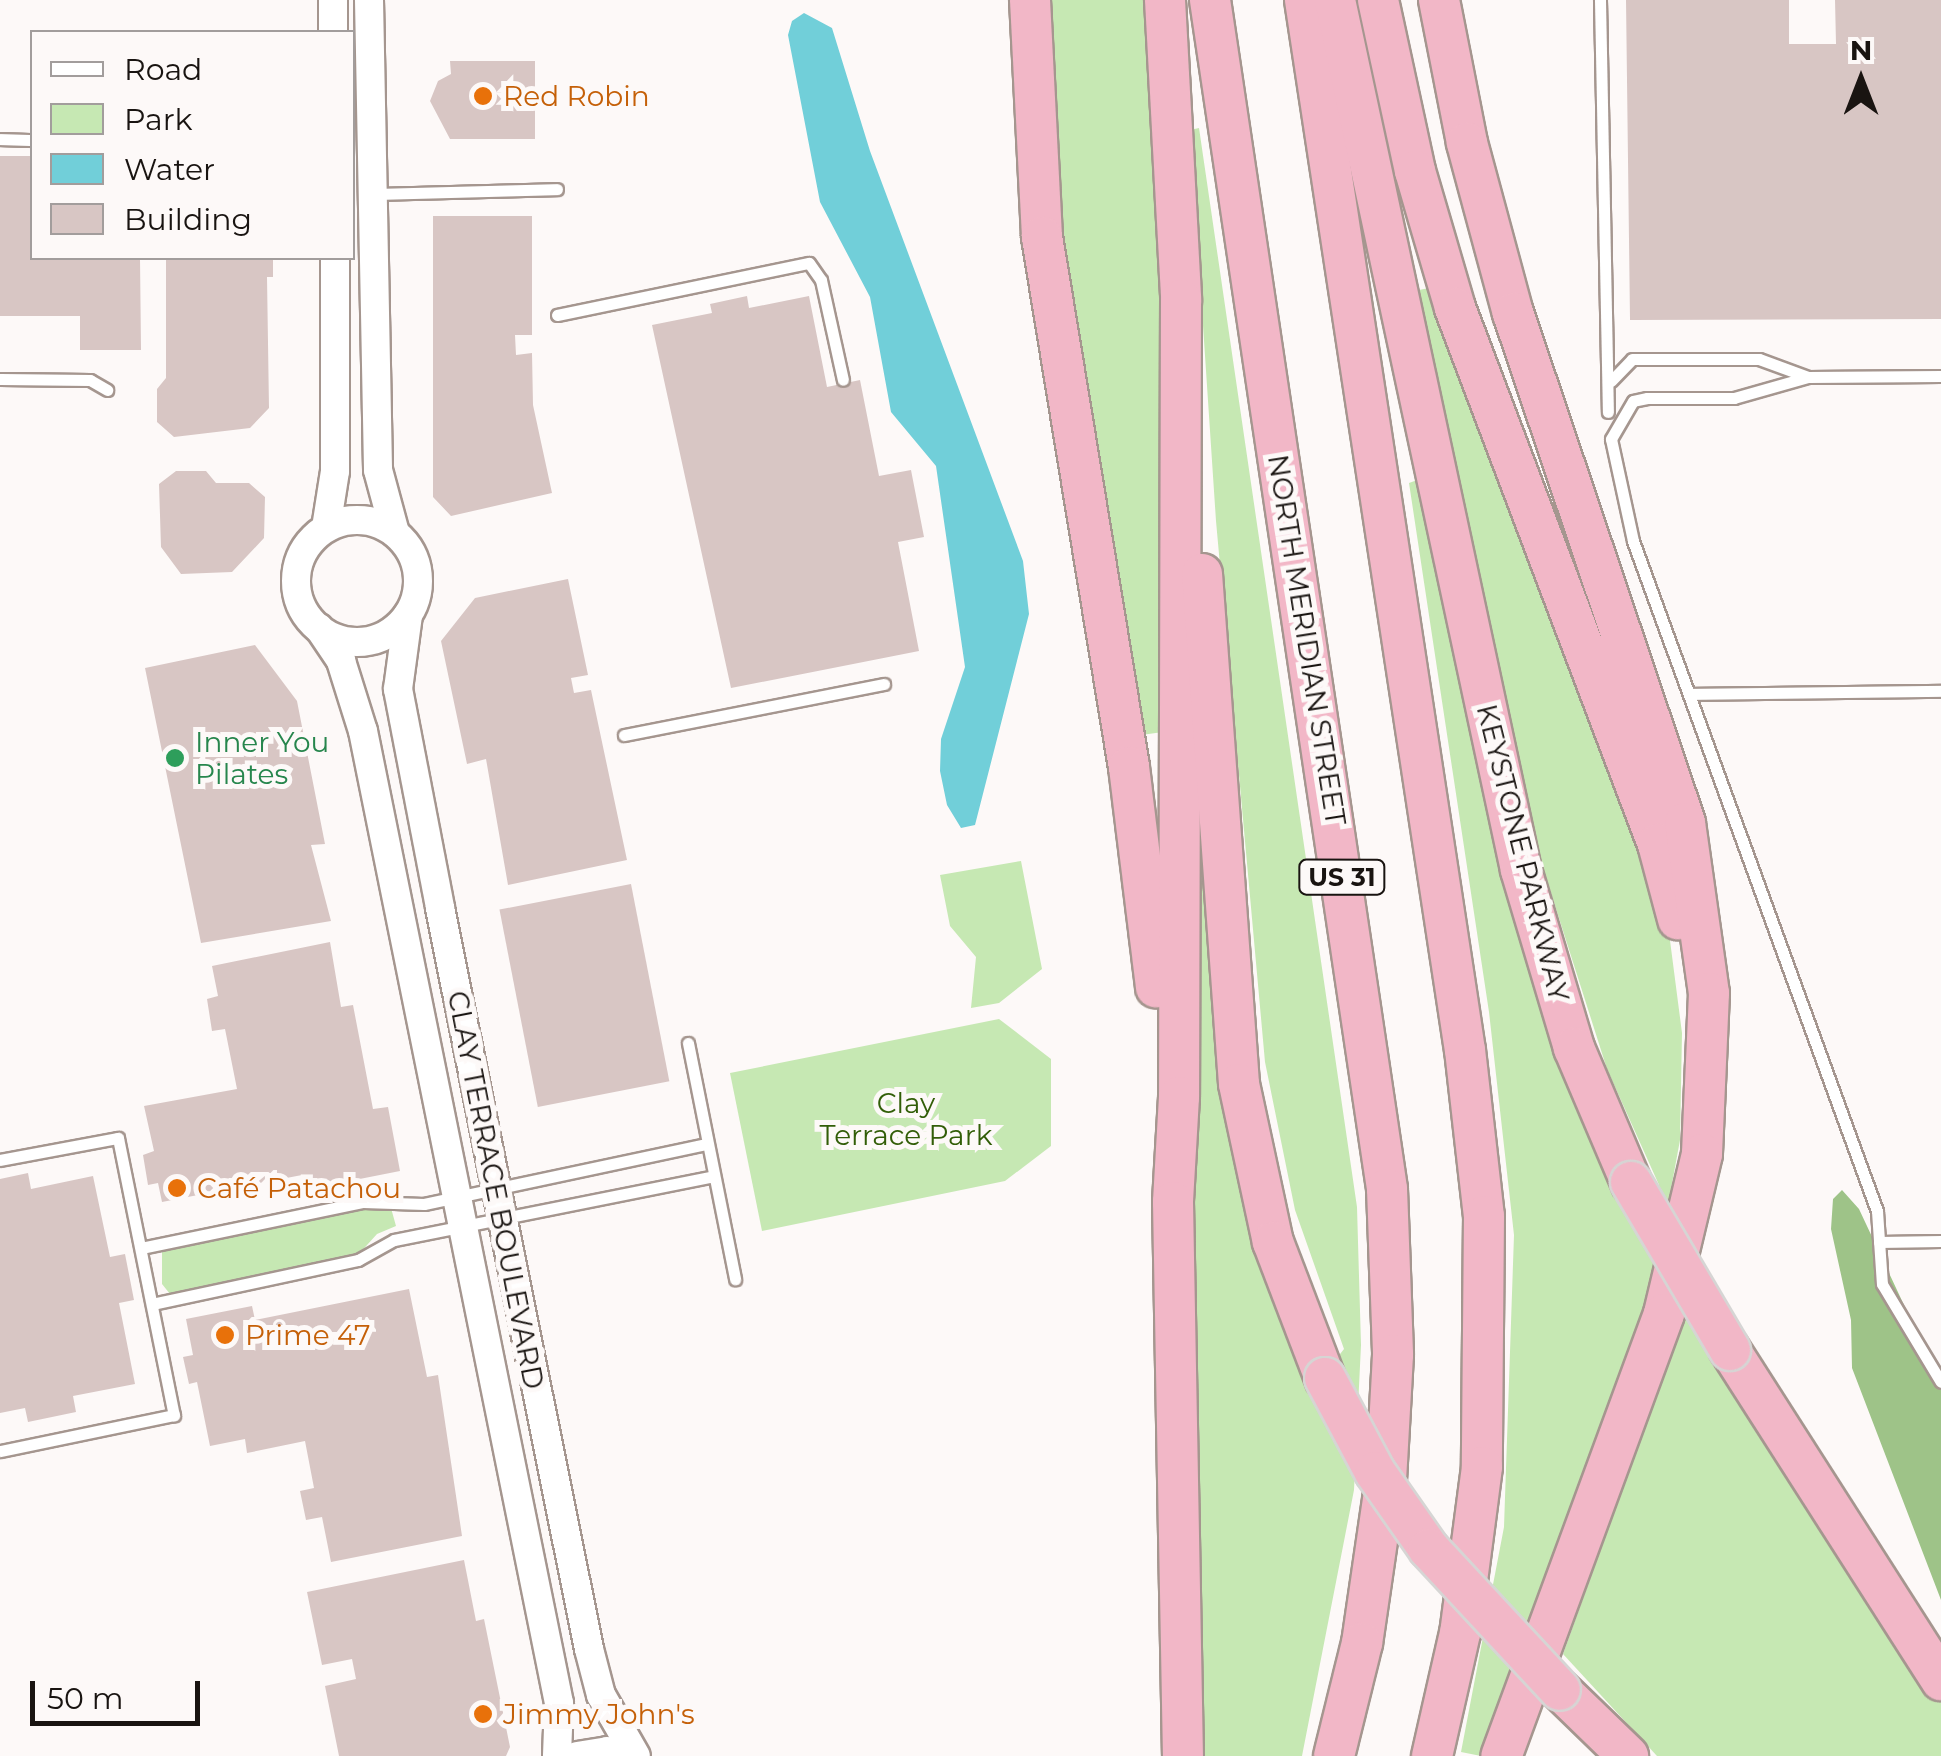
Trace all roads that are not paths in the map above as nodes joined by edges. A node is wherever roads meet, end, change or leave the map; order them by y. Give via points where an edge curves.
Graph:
1 (333, 0) edge
2 (369, 0) edge
3 (1030, 0) edge
4 (1164, 0) edge
5 (1210, 0) edge
6 (1306, 0) edge
7 (1335, 0) edge
8 (1378, 0) edge
9 (1439, 0) edge
10 (1600, 0) edge
11 (333, 30) edge
12 (0, 139) edge
13 (30, 140) edge
14 (558, 189) dead end
15 (372, 194) junction
16 (355, 229) edge
17 (335, 260) edge
18 (1181, 300) junction
19 (557, 315) dead end
20 (376, 355) junction
21 (1941, 376) edge
22 (1808, 377) junction
23 (0, 379) edge
24 (843, 380) dead end
25 (107, 390) dead end
26 (1608, 412) junction
27 (1612, 438) junction
28 (326, 528) junction
29 (394, 533) junction
30 (408, 615) junction
31 (319, 628) junction
32 (884, 684) dead end
33 (1941, 691) edge
34 (1688, 694) junction
35 (624, 735) dead end
36 (688, 1043) dead end
37 (707, 1144) junction
38 (0, 1160) edge
39 (713, 1176) junction
40 (496, 1190) junction
41 (457, 1198) junction
42 (1173, 1202) junction
43 (502, 1220) junction
44 (463, 1227) junction
45 (1684, 1236) junction
46 (1941, 1241) edge
47 (1879, 1242) junction
48 (141, 1248) junction
49 (735, 1279) dead end
50 (152, 1304) junction
51 (1941, 1382) edge
52 (0, 1451) edge
53 (1174, 1494) junction
54 (1941, 1680) edge
55 (557, 1756) edge
56 (577, 1756) edge
57 (626, 1756) edge
58 (636, 1756) edge
59 (1155, 1756) edge
60 (1183, 1756) edge
61 (1334, 1756) edge
62 (1432, 1756) edge
63 (1502, 1756) edge
64 (1628, 1756) edge

1 - 11 street
2 - 15 street
3 - 42 highway via 1042,237 1144,872
4 - 18 highway
5 - 61 highway, NORTH MERIDIAN STREET / US 31 via 1387,1189 1393,1354 1386,1479 1362,1643
6 - 62 highway via 1471,1092 1484,1216 1482,1468 1460,1633
7 - 54 highway, KEYSTONE PARKWAY, bridge via 1534,920 1589,1089 1632,1182 1730,1350
8 - 45 highway via 1415,172 1460,325 1673,897 1695,1058
9 - 45 highway via 1489,233 1643,687 1691,851 1706,956 1710,1062 1702,1154
10 - 26 lane
12 - 13 lane
14 - 15 lane
15 - 20 street
16 - 20 street
17 - 28 street via 336,423
18 - 42 highway via 1179,1097
18 - 64 highway, bridge via 1239,1084 1273,1242 1325,1378 1376,1472 1429,1549
19 - 24 lane via 809,263 821,280
20 - 29 street via 378,470
21 - 22 lane
22 - 26 lane via 1760,359 1632,359 1610,383
22 - 27 lane via 1734,398 1634,401
23 - 25 lane via 90,380
26 - 27 lane
27 - 34 lane via 1634,541
28 - 29 street via 368,521
28 - 31 street via 306,546 296,571 298,597
29 - 30 street via 417,571
30 - 31 street via 374,640 345,640
30 - 40 street, CLAY TERRACE BOULEVARD via 398,689
31 - 41 street, CLAY TERRACE BOULEVARD via 356,698
32 - 35 lane
33 - 34 lane
34 - 47 lane via 1877,1211
36 - 37 lane
37 - 39 lane
37 - 40 lane
38 - 48 lane via 118,1138
39 - 43 lane
39 - 49 lane
40 - 41 lane
40 - 43 street, CLAY TERRACE BOULEVARD
41 - 44 street, CLAY TERRACE BOULEVARD
41 - 48 lane via 363,1202
42 - 53 highway
43 - 44 lane
43 - 58 street, CLAY TERRACE BOULEVARD via 589,1649 601,1695
44 - 50 lane via 394,1240 358,1260
44 - 55 street, CLAY TERRACE BOULEVARD via 559,1703
45 - 63 highway via 1639,1387
46 - 47 lane
47 - 51 lane via 1882,1284
48 - 50 lane
50 - 52 lane via 174,1415
53 - 59 highway
53 - 60 highway
56 - 57 street

